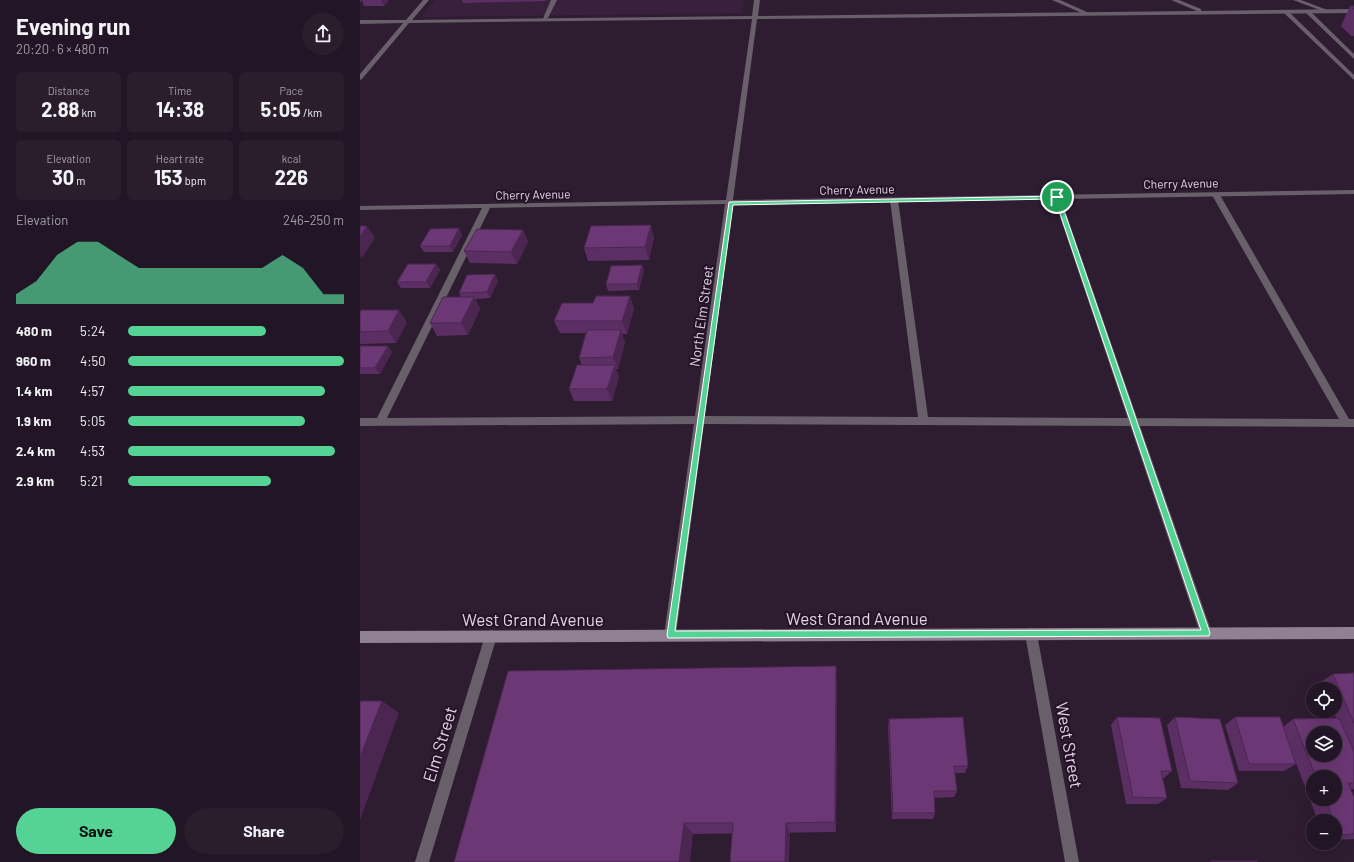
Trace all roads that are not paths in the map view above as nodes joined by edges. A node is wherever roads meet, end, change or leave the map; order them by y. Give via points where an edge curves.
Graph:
1 (426, 0) edge
2 (554, 0) edge
3 (757, 0) edge
4 (1055, 0) edge
5 (1174, 0) edge
6 (1296, 0) edge
7 (1307, 11) junction
8 (1327, 11) junction
9 (1354, 11) edge
10 (1204, 12) junction
11 (1286, 12) junction
12 (1086, 14) junction
13 (755, 18) junction
14 (544, 20) junction
15 (408, 21) junction
16 (360, 22) edge
17 (1354, 57) edge
18 (360, 78) edge
19 (1354, 78) edge
20 (1354, 192) edge
21 (1216, 195) junction
22 (1057, 197) junction
23 (894, 200) junction
24 (730, 203) junction
25 (487, 206) junction
26 (360, 208) edge
27 (701, 420) junction
28 (923, 420) junction
29 (1133, 421) junction
30 (360, 422) edge
31 (380, 422) junction
32 (1350, 423) edge
33 (1206, 633) junction
34 (1354, 633) edge
35 (1032, 634) junction
36 (670, 635) junction
37 (491, 636) junction
38 (360, 637) edge
39 (422, 862) edge
40 (1072, 862) edge

1 - 15 street
2 - 14 street
3 - 13 street, North Elm Street
4 - 12 street
5 - 10 street
6 - 8 street
7 - 8 street
7 - 11 street
7 - 17 street
8 - 9 street
10 - 11 street
10 - 12 street
11 - 19 street
12 - 13 street
13 - 14 street
13 - 24 street, North Elm Street
14 - 15 street
15 - 16 street
15 - 18 street
20 - 21 street, Cherry Avenue
21 - 22 street, Cherry Avenue
21 - 32 street
22 - 23 street, Cherry Avenue
22 - 29 street
23 - 24 street, Cherry Avenue
23 - 28 street
24 - 25 street, Cherry Avenue
24 - 27 street, North Elm Street
25 - 26 street, Cherry Avenue
25 - 31 street
27 - 28 street
27 - 31 street
27 - 36 street, North Elm Street
28 - 29 street
29 - 32 street
29 - 33 street
30 - 31 street
33 - 34 main road, West Grand Avenue
33 - 35 main road, West Grand Avenue
35 - 36 main road, West Grand Avenue
35 - 40 street, West Street
36 - 37 main road, West Grand Avenue
37 - 38 main road, West Grand Avenue
37 - 39 street, Elm Street

